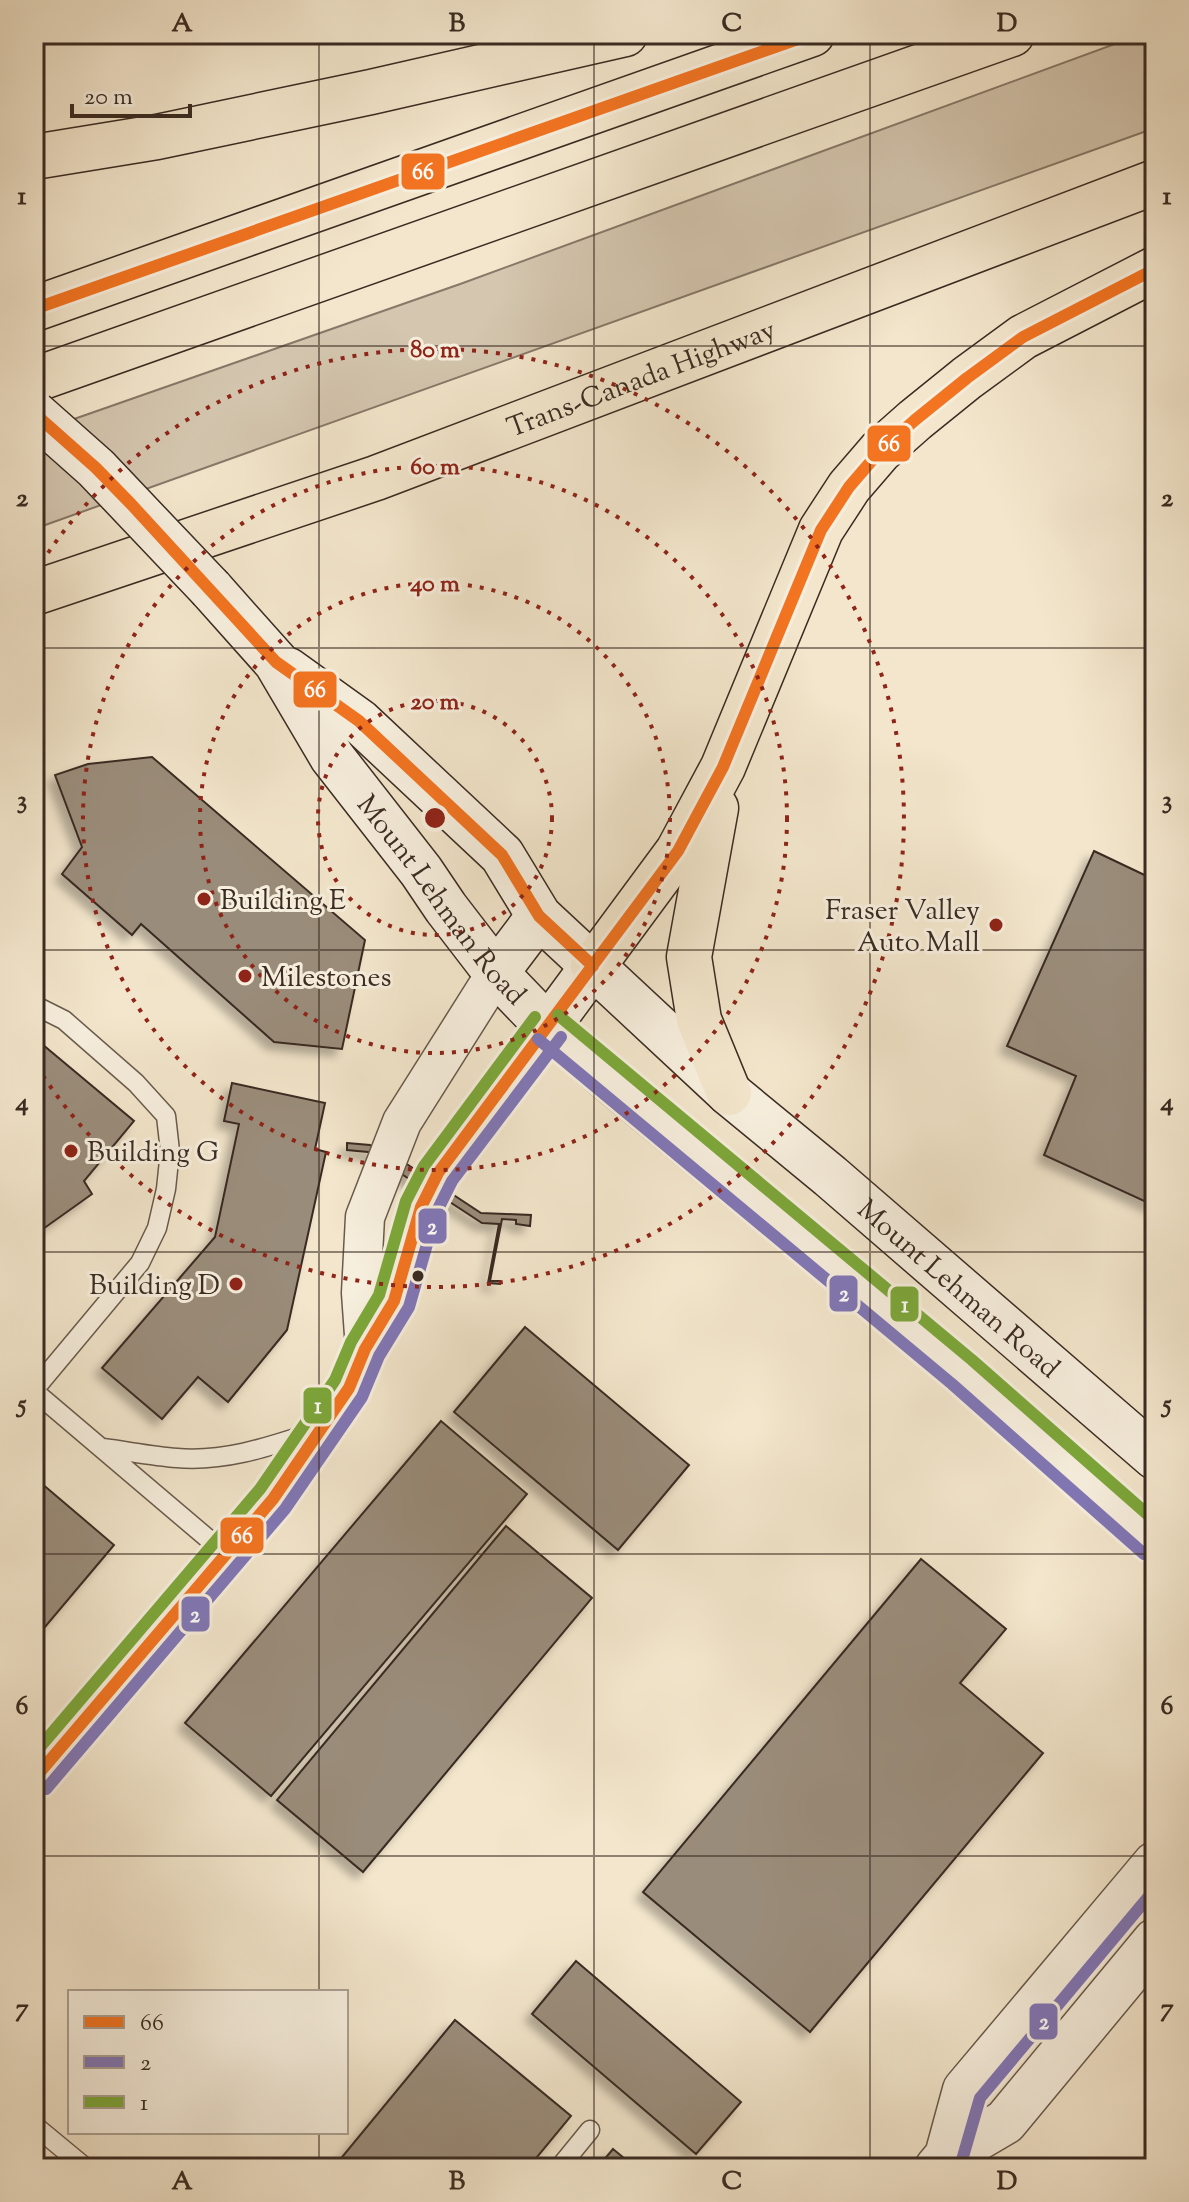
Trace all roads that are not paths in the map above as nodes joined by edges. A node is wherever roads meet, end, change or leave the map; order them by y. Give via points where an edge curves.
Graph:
1 (625, 34) edge
2 (812, 34) edge
3 (1012, 34) edge
4 (34, 157) edge
5 (1155, 182) edge
6 (1155, 269) edge
7 (34, 309) edge
8 (34, 380) edge
9 (34, 413) edge
10 (376, 478) junction
11 (34, 593) edge
12 (34, 611) edge
13 (276, 662) junction
14 (723, 767) junction
15 (539, 916) junction
16 (593, 966) junction
17 (496, 973) junction
18 (34, 1007) edge
19 (548, 1027) junction
20 (729, 1093) junction
21 (365, 1349) junction
22 (34, 1390) edge
23 (320, 1430) junction
24 (103, 1448) junction
25 (1155, 1457) edge
26 (1155, 1542) edge
27 (226, 1554) junction
28 (34, 1779) edge
29 (1155, 1864) edge
30 (1149, 1953) edge
31 (34, 2125) edge
32 (590, 2130) dead end
33 (948, 2164) edge
34 (86, 2168) edge
35 (559, 2168) edge

1 - 4 highway via 157,137
2 - 7 highway
3 - 8 highway
5 - 10 highway, Trans-Canada Highway
6 - 14 highway via 1023,337 880,451 821,530
9 - 13 main road, Mount Lehman Road, bridge via 131,504
10 - 11 highway, Trans-Canada Highway
10 - 12 highway
13 - 15 main road, Mount Lehman Road via 359,721 502,855
13 - 17 main road, Mount Lehman Road via 332,757
14 - 16 highway via 678,851
14 - 20 highway via 689,957 699,1020
15 - 16 main road, Mount Lehman Road
15 - 17 main road
16 - 19 main road
16 - 20 main road, Mount Lehman Road
17 - 19 main road, Mount Lehman Road
17 - 21 street via 402,1122 365,1217
18 - 22 lane via 64,1020 136,1083 166,1116 170,1151 157,1228 140,1263
19 - 21 street via 438,1173 421,1207 394,1301
19 - 26 main road, Mount Lehman Road via 962,1372
20 - 25 main road, Mount Lehman Road
21 - 23 street via 349,1388
22 - 24 lane
23 - 24 lane via 218,1458
23 - 27 street via 273,1499
24 - 27 lane
27 - 28 street
29 - 33 main road via 965,2090
30 - 33 main road via 1005,2122
31 - 34 lane
32 - 35 lane

